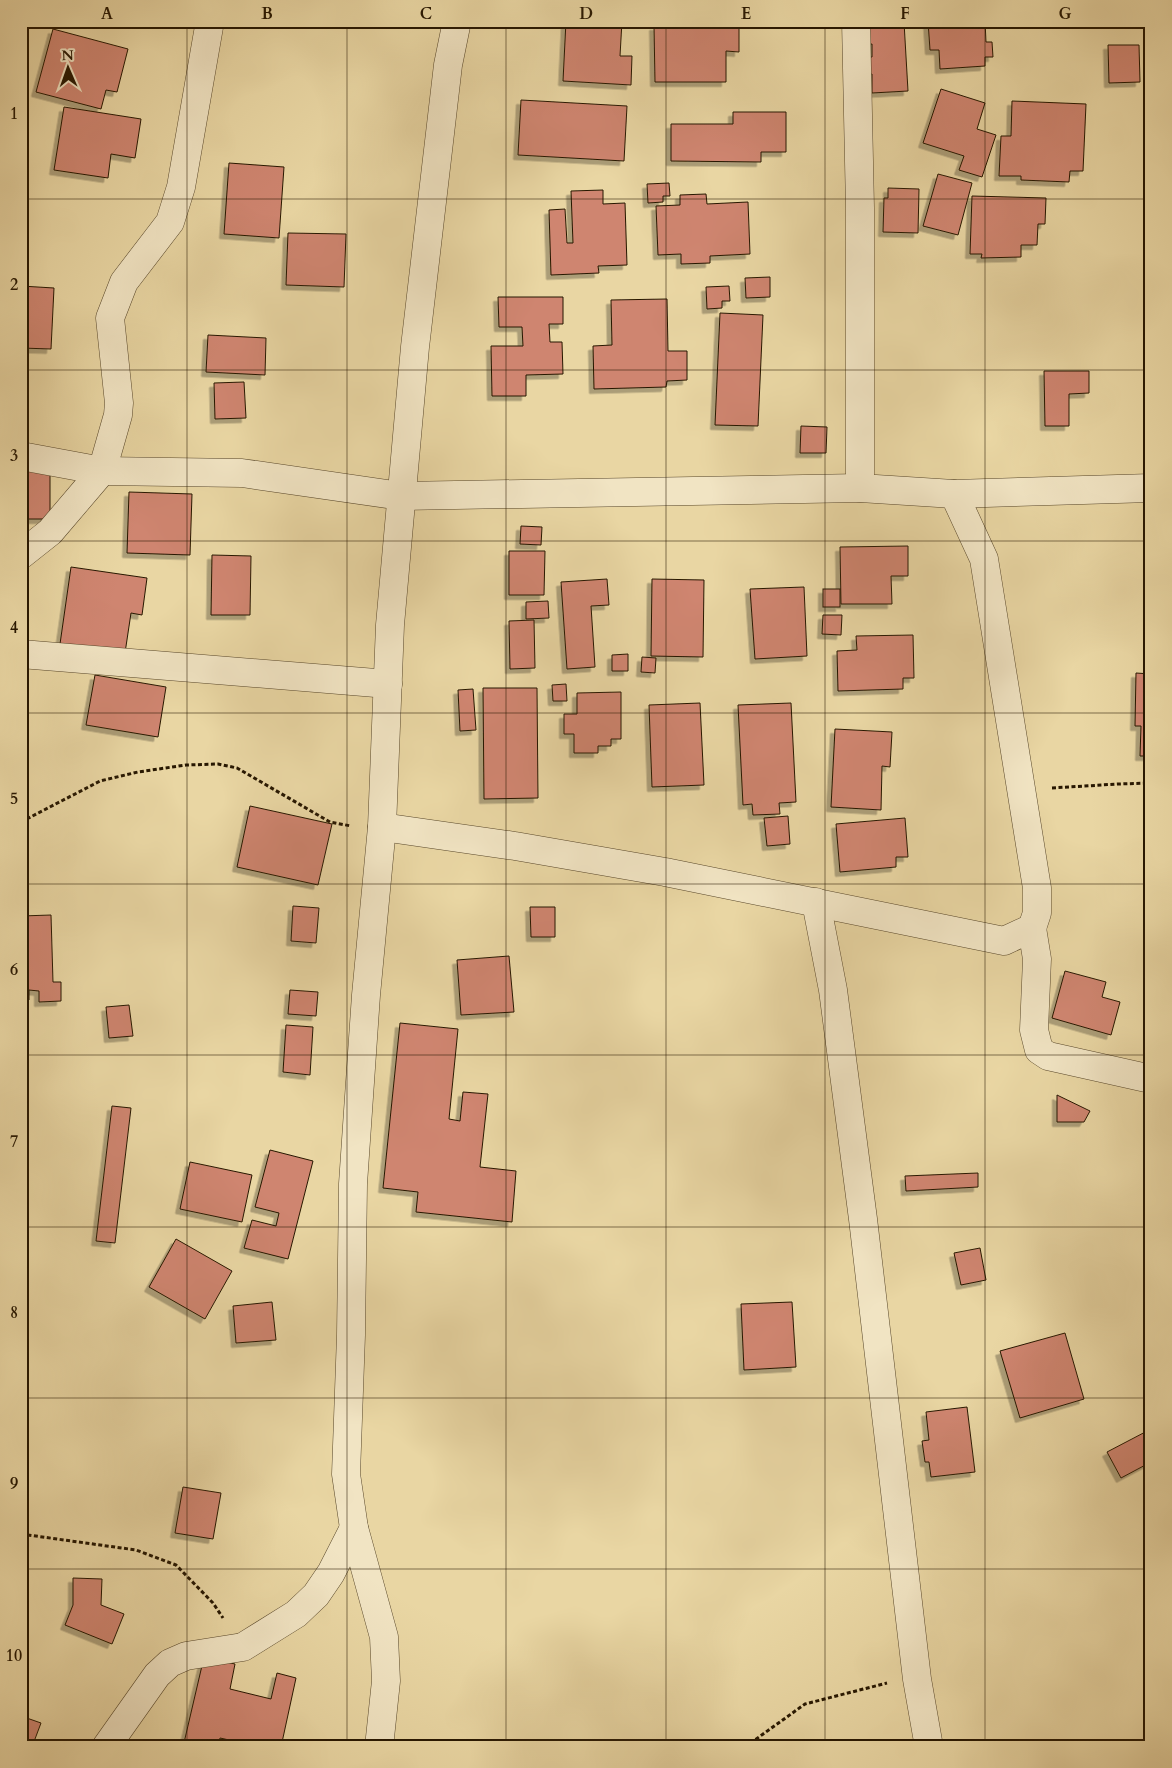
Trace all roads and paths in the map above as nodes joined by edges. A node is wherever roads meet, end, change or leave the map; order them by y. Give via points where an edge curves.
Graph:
1 (210, 21) edge
2 (458, 21) edge
3 (856, 21) edge
4 (21, 456) edge
5 (102, 471) junction
6 (860, 488) junction
7 (1151, 488) edge
8 (954, 494) junction
9 (402, 496) junction
10 (21, 555) edge
11 (21, 654) edge
12 (388, 684) junction
13 (1151, 784) edge
14 (1021, 790) junction
15 (21, 822) edge
16 (382, 829) junction
17 (816, 902) junction
18 (1032, 928) junction
19 (1151, 1080) edge
20 (354, 1528) junction
21 (21, 1534) edge
22 (243, 1647) junction
23 (917, 1679) junction
24 (106, 1747) edge
25 (379, 1747) edge
26 (745, 1747) edge
27 (929, 1747) edge

1 - 5 street via 181,187 170,222 124,282 110,318 119,403
2 - 9 street via 448,65 415,347
3 - 6 street
4 - 5 street
5 - 9 street via 242,473
5 - 10 street via 50,532
6 - 8 street
6 - 9 street
7 - 8 street
8 - 14 street via 984,559
9 - 12 street
11 - 12 street
12 - 16 street
13 - 14 path
14 - 18 street via 1038,888 1037,913
15 - 16 path via 100,781 186,765 218,764 237,768 330,822
16 - 17 street via 543,851
16 - 20 street via 353,1184 352,1335 346,1474
17 - 18 street via 1004,941
17 - 23 street via 833,990 863,1219
18 - 19 street via 1037,958 1034,1030 1039,1050 1048,1056
20 - 22 street via 316,1595 296,1614
20 - 25 street via 384,1637 386,1681
21 - 22 path via 136,1550 176,1565 213,1603
22 - 24 street via 186,1656 170,1663 157,1675
23 - 26 path via 887,1683 805,1704
23 - 27 street

